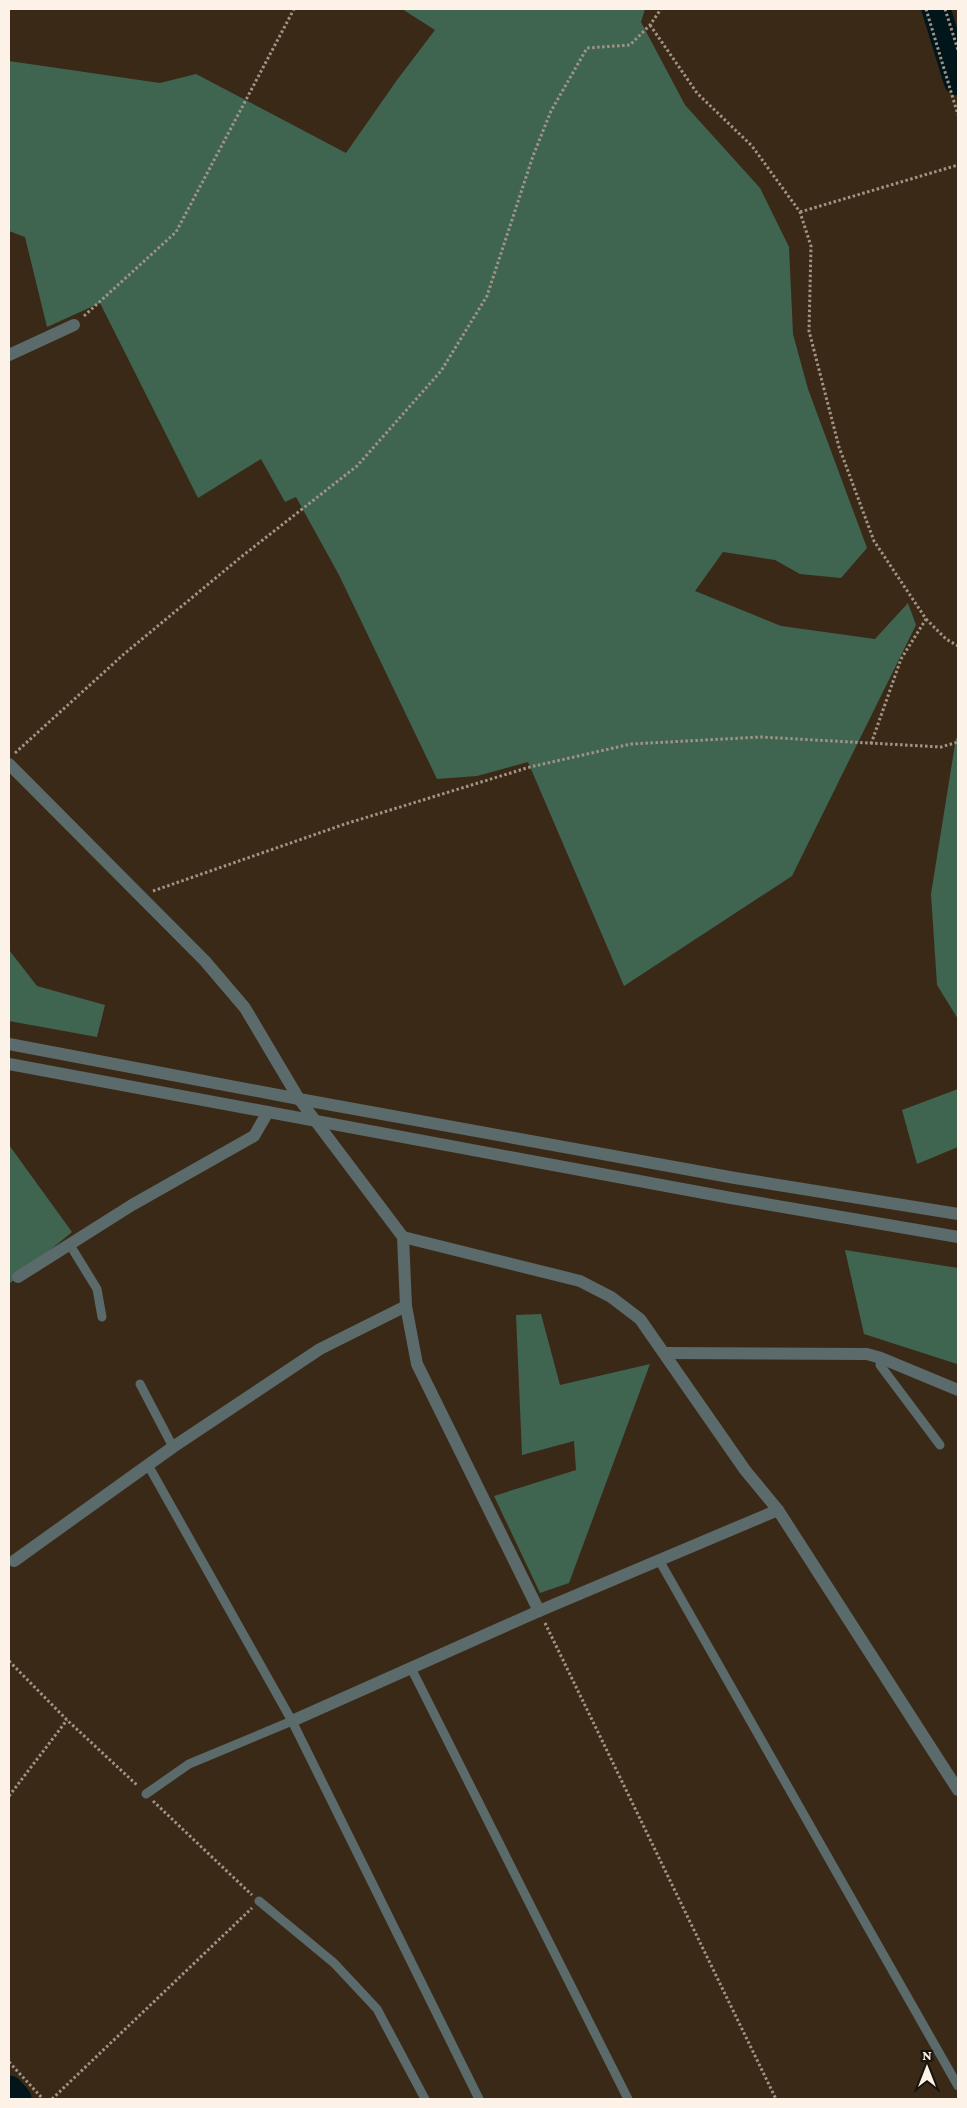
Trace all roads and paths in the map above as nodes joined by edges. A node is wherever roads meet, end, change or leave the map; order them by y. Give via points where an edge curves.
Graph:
1 (294, 9) edge
2 (661, 9) edge
3 (926, 9) edge
4 (945, 9) edge
5 (650, 25) junction
6 (958, 50) edge
7 (958, 115) edge
8 (958, 166) edge
9 (800, 212) junction
10 (74, 325) joint
11 (9, 355) edge
12 (926, 618) junction
13 (958, 646) edge
14 (958, 742) edge
15 (871, 744) junction
16 (9, 758) edge
17 (9, 764) edge
18 (139, 896) junction
19 (9, 1044) edge
20 (9, 1064) edge
21 (299, 1099) junction
22 (268, 1112) junction
23 (316, 1121) junction
24 (958, 1214) edge
25 (958, 1237) edge
26 (402, 1238) junction
27 (70, 1245) junction
28 (18, 1277) dead end
29 (406, 1306) junction
30 (102, 1316) dead end
31 (665, 1353) junction
32 (881, 1358) junction
33 (140, 1384) dead end
34 (958, 1390) edge
35 (940, 1445) dead end
36 (173, 1447) junction
37 (148, 1465) junction
38 (778, 1510) junction
39 (659, 1560) junction
40 (14, 1561) dead end
41 (539, 1611) junction
42 (9, 1661) edge
43 (411, 1668) junction
44 (67, 1720) junction
45 (292, 1721) junction
46 (958, 1790) edge
47 (146, 1794) junction
48 (9, 1796) edge
49 (259, 1901) junction
50 (9, 2062) edge
51 (958, 2086) edge
52 (43, 2099) edge
53 (52, 2099) edge
54 (425, 2099) edge
55 (479, 2099) edge
56 (628, 2099) edge
57 (776, 2099) edge

1 - 10 path via 176,232
2 - 5 path
3 - 7 path
4 - 6 path
5 - 9 path via 697,93 752,146
5 - 16 path via 630,45 587,48 552,111 537,147 487,296 441,371 357,466 124,654
8 - 9 path
9 - 12 path via 811,246 809,332 839,447 874,541
10 - 11 street
12 - 13 path via 946,639
12 - 15 path via 901,659
14 - 15 path via 941,747
15 - 18 path via 761,737 631,744 530,767 345,824
17 - 18 street
18 - 21 street via 204,961 245,1008
19 - 21 street
20 - 22 street
21 - 23 street
21 - 24 street via 735,1178
22 - 23 street
22 - 27 street via 254,1136
23 - 25 street
23 - 26 street
26 - 29 street
26 - 31 street via 580,1281 611,1297 640,1319
27 - 28 street
27 - 30 lane via 97,1289
29 - 36 street via 320,1349
29 - 41 street via 417,1364
31 - 32 street via 867,1354
31 - 38 street via 745,1470
32 - 34 street
32 - 35 lane via 880,1365
33 - 36 lane
36 - 37 street
37 - 40 street
37 - 45 lane
38 - 39 street
38 - 46 street
39 - 41 street
39 - 51 lane
41 - 43 street
41 - 57 path
42 - 44 path
43 - 45 street
43 - 56 lane
44 - 47 path
44 - 48 path
45 - 47 lane via 189,1764
45 - 55 lane
47 - 49 path
49 - 53 path
49 - 54 lane via 334,1963 377,2009
50 - 52 path

